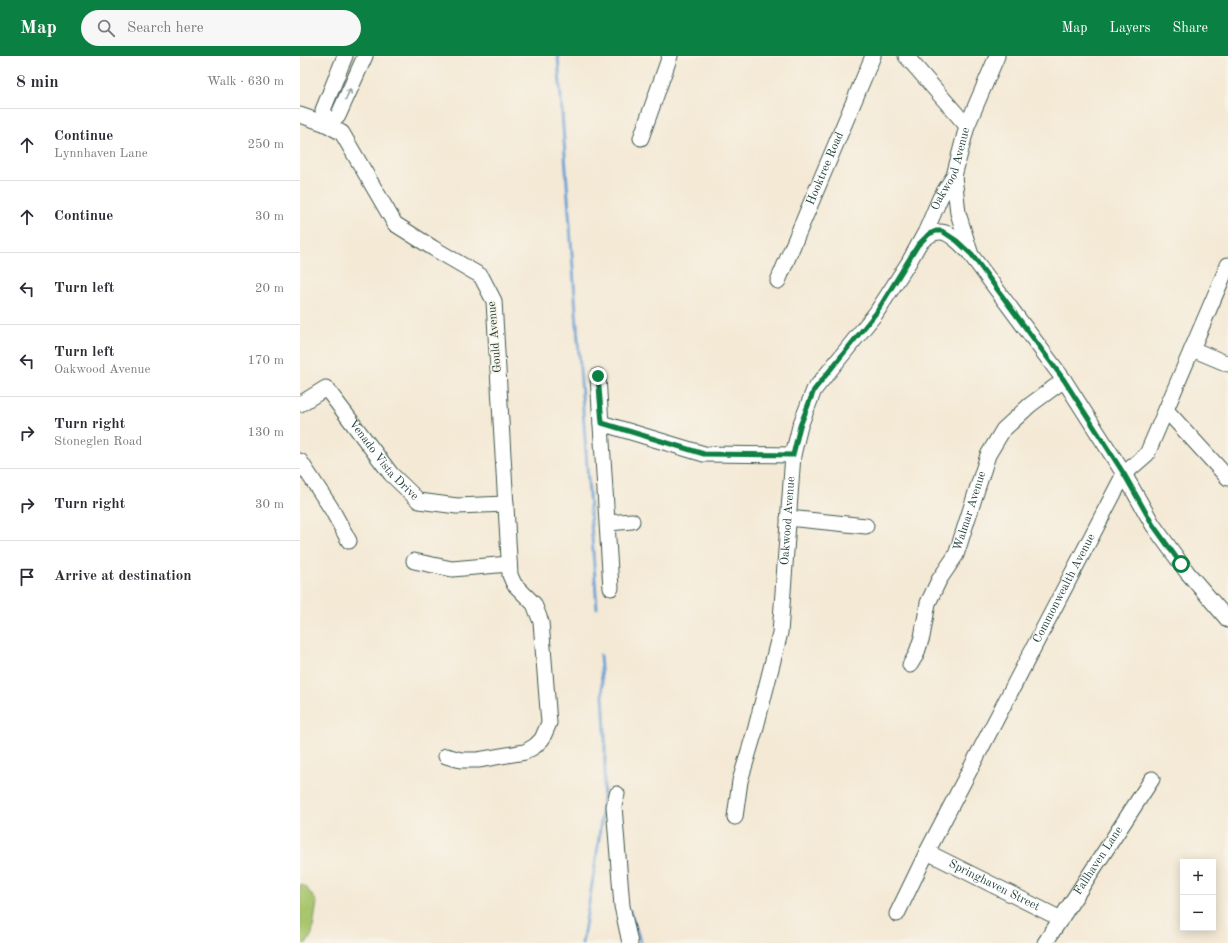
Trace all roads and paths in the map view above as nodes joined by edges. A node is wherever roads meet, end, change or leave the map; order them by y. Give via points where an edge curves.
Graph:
1 (345, 56) edge
2 (365, 56) edge
3 (670, 56) edge
4 (874, 56) edge
5 (906, 56) edge
6 (997, 56) edge
7 (300, 115) edge
8 (326, 124) junction
9 (968, 126) junction
10 (641, 138) dead end
11 (954, 176) junction
12 (918, 245) junction
13 (972, 255) junction
14 (1228, 265) edge
15 (778, 281) dead end
16 (1192, 349) junction
17 (1228, 364) edge
18 (598, 376) dead end
19 (1064, 380) junction
20 (300, 404) edge
21 (1166, 410) junction
22 (602, 423) junction
23 (793, 455) junction
24 (300, 460) edge
25 (1124, 474) junction
26 (1228, 478) edge
27 (506, 504) junction
28 (788, 518) junction
29 (632, 521) dead end
30 (608, 523) junction
31 (866, 526) dead end
32 (349, 541) dead end
33 (414, 561) dead end
34 (510, 570) junction
35 (611, 588) dead end
36 (1228, 620) edge
37 (910, 665) dead end
38 (446, 756) dead end
39 (1152, 779) dead end
40 (617, 794) dead end
41 (735, 817) dead end
42 (928, 852) junction
43 (897, 914) dead end
44 (1061, 919) junction
45 (630, 943) edge
46 (1045, 943) edge

1 - 8 street via 323,110
8 -> 2 street via 338,116
3 - 10 street
4 - 15 street, Hooktree Road
5 - 9 street
6 - 9 street, Oakwood Avenue
7 - 8 street, Gould Avenue
8 - 27 street, Gould Avenue via 342,133 395,224 481,276 494,301
9 - 11 street, Oakwood Avenue
11 - 12 street, Oakwood Avenue via 940,198
11 - 13 street via 958,213
12 - 13 street via 929,234 942,231
12 - 23 street, Oakwood Avenue via 876,313 814,390 800,426
13 - 19 street
14 - 16 street, Commonwealth Avenue
16 - 17 street
16 - 21 street, Commonwealth Avenue
18 - 22 street
19 - 25 street
19 - 37 street, Walmar Avenue via 1030,405 1003,430 988,455 958,550 939,580 928,604 922,637
20 - 27 street, Venado Vista Drive via 326,388 391,474 419,501 457,506
21 - 25 street, Commonwealth Avenue via 1147,454
21 - 26 street
22 - 23 street via 704,454
22 - 30 street
23 - 28 street, Oakwood Avenue
24 - 32 street
25 - 36 street via 1153,525 1187,572
25 - 42 street, Commonwealth Avenue
27 - 34 street, Gould Avenue
28 - 31 street
28 - 41 street, Oakwood Avenue via 780,633 740,781
29 - 30 street
30 - 35 street
33 - 34 street via 452,569
34 - 38 street via 514,584 534,604 542,622 549,723 542,739 525,752 478,760 461,760
39 - 44 street, Fallhaven Lane
40 - 45 street via 614,806 622,906
42 - 43 street, Commonwealth Avenue
42 - 44 street, Springhaven Street
44 - 46 street, Fallhaven Lane

